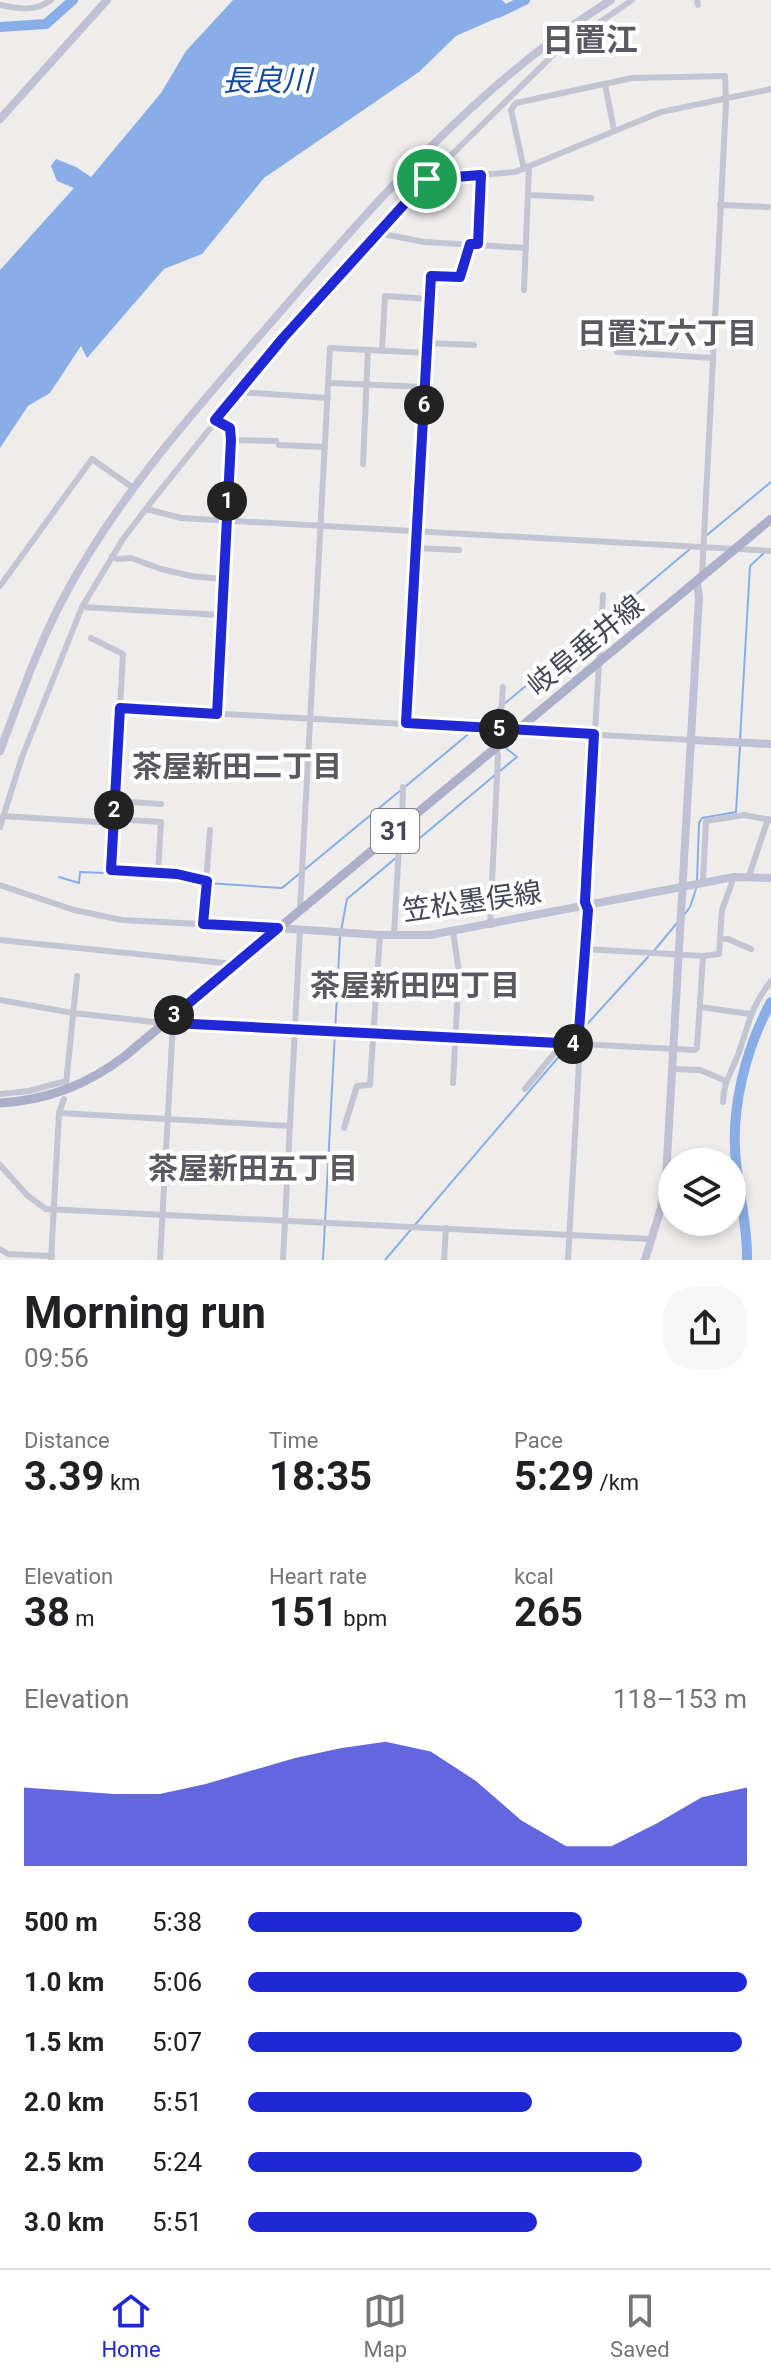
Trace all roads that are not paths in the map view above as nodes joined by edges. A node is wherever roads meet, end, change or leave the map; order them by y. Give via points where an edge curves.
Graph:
1 (51, 0) edge
2 (611, 0) edge
3 (632, 0) edge
4 (104, 1) edge
5 (0, 5) edge
6 (605, 84) junction
7 (771, 89) edge
8 (726, 98) junction
9 (0, 119) edge
10 (614, 130) junction
11 (526, 168) junction
12 (481, 175) junction
13 (427, 179) junction
14 (529, 195) junction
15 (591, 198) dead end
16 (720, 205) junction
17 (768, 207) dead end
18 (378, 233) junction
19 (474, 244) junction
20 (526, 248) junction
21 (524, 290) dead end
22 (430, 299) junction
23 (427, 343) junction
24 (474, 345) dead end
25 (368, 350) junction
26 (382, 351) junction
27 (617, 352) dead end
28 (427, 353) junction
29 (713, 358) junction
30 (329, 383) junction
31 (367, 385) junction
32 (425, 387) junction
33 (239, 392) junction
34 (328, 398) junction
35 (215, 420) junction
36 (231, 440) junction
37 (325, 447) junction
38 (363, 464) dead end
39 (132, 487) dead end
40 (146, 509) junction
41 (771, 519) edge
42 (226, 520) junction
43 (321, 526) junction
44 (417, 531) junction
45 (703, 546) junction
46 (416, 548) junction
47 (737, 549) junction
48 (459, 550) dead end
49 (771, 551) edge
50 (112, 556) junction
51 (222, 579) junction
52 (699, 581) junction
53 (0, 586) edge
54 (603, 595) dead end
55 (82, 607) junction
56 (221, 615) junction
57 (91, 638) dead end
58 (600, 661) junction
59 (503, 687) dead end
60 (120, 708) junction
61 (217, 714) junction
62 (311, 718) junction
63 (406, 723) junction
64 (500, 729) junction
65 (517, 729) junction
66 (594, 734) junction
67 (690, 740) junction
68 (771, 744) edge
69 (496, 747) junction
70 (0, 751) edge
71 (403, 787) dead end
72 (115, 801) junction
73 (161, 804) dead end
74 (3, 816) junction
75 (769, 819) edge
76 (114, 821) junction
77 (401, 826) junction
78 (0, 827) edge
79 (210, 830) dead end
80 (158, 873) junction
81 (749, 876) junction
82 (734, 877) junction
83 (771, 878) edge
84 (207, 881) junction
85 (703, 882) junction
86 (0, 885) edge
87 (682, 887) junction
88 (587, 906) junction
89 (300, 909) junction
90 (203, 924) junction
91 (490, 925) junction
92 (278, 928) junction
93 (300, 930) junction
94 (453, 932) junction
95 (380, 935) junction
96 (394, 935) junction
97 (720, 939) junction
98 (0, 940) edge
99 (585, 949) junction
100 (751, 949) dead end
101 (678, 954) junction
102 (703, 956) junction
103 (234, 964) junction
104 (77, 976) dead end
105 (771, 981) edge
106 (0, 1000) edge
107 (700, 1007) junction
108 (73, 1013) junction
109 (750, 1014) junction
110 (171, 1021) junction
111 (160, 1027) junction
112 (295, 1029) junction
113 (373, 1034) junction
114 (455, 1038) junction
115 (562, 1044) junction
116 (579, 1044) junction
117 (673, 1049) junction
118 (672, 1069) junction
119 (726, 1081) junction
120 (453, 1083) dead end
121 (525, 1089) dead end
122 (0, 1094) edge
123 (64, 1099) dead end
124 (723, 1102) dead end
125 (0, 1103) edge
126 (59, 1113) junction
127 (167, 1119) junction
128 (290, 1126) junction
129 (344, 1128) dead end
130 (0, 1165) edge
131 (54, 1209) junction
132 (163, 1214) junction
133 (285, 1221) junction
134 (446, 1228) junction
135 (570, 1235) junction
136 (651, 1239) junction
137 (0, 1249) edge
138 (51, 1258) edge
139 (160, 1260) edge
140 (283, 1260) edge
141 (444, 1260) edge
142 (568, 1260) edge
143 (645, 1260) edge

1 - 5 street via 30,9
2 - 70 street via 506,76 433,145 185,424 92,549 66,593
3 - 13 street via 555,53
4 - 9 street
6 - 8 street via 632,78 725,76
6 - 10 street
6 - 11 street via 516,103 511,110
7 - 8 street
8 - 10 street via 661,112
8 - 16 street
10 - 11 street
11 - 12 street
11 - 14 street
12 - 13 street
12 - 19 street
13 - 18 street
14 - 15 street
14 - 20 street
16 - 17 street
16 - 29 street
18 - 19 street
18 - 33 street
19 - 20 street
19 - 22 street via 460,277 431,276
20 - 21 street
22 - 23 street
22 - 26 street via 385,296
23 - 24 street
23 - 28 street
25 - 26 street
25 - 30 street via 330,348
25 - 31 street
26 - 28 street
27 - 29 street
28 - 32 street
29 - 45 street
30 - 31 street
30 - 34 street
31 - 32 street
31 - 38 street
32 - 44 street
33 - 34 street
33 - 35 street
34 - 37 street
35 - 36 street via 230,428
35 - 40 street
36 - 37 street
36 - 42 street
37 - 43 street
39 - 53 street via 92,459
40 - 42 street via 181,518
40 - 50 street
41 - 47 main road, 岐阜垂井線 / 31
42 - 43 street
42 - 51 street
43 - 44 street
43 - 62 street
44 - 45 street
44 - 46 street
45 - 47 street
45 - 52 street
46 - 48 street
46 - 63 street
47 - 49 street
47 - 52 main road, 岐阜垂井線 / 31
50 - 51 street
50 - 55 street
51 - 56 street
52 - 58 main road, 岐阜垂井線 / 31
52 - 67 street
54 - 58 street
55 - 56 street
55 - 74 street
56 - 61 street
57 - 60 street via 123,654
58 - 65 main road, 岐阜垂井線 / 31
58 - 66 street
59 - 64 street
60 - 61 street
60 - 72 street
61 - 62 street
62 - 63 street
62 - 89 street
63 - 64 street
64 - 65 street
65 - 66 street
65 - 69 main road, 岐阜垂井線 / 31
66 - 67 street
66 - 88 street
67 - 68 street
67 - 87 street
69 - 77 main road, 岐阜垂井線 / 31
69 - 91 street
71 - 77 street
72 - 73 street
72 - 76 street
74 - 76 street
74 - 78 street
75 - 81 street
75 - 85 street via 744,815 706,821
76 - 80 street via 111,870
76 - 80 street via 161,822
77 - 89 main road, 岐阜垂井線 / 31
77 - 96 street
79 - 84 street
80 - 84 street
81 - 82 street, 笠松墨俣線
81 - 83 street, 笠松墨俣線
82 - 85 street, 笠松墨俣線
82 - 97 street via 722,910
84 - 90 street
85 - 87 street, 笠松墨俣線
86 - 90 street via 122,920
87 - 88 street, 笠松墨俣線
87 - 101 street
88 - 91 street, 笠松墨俣線
88 - 99 street
89 - 92 main road, 岐阜垂井線 / 31
90 - 92 street
91 - 94 street, 笠松墨俣線
92 - 93 street, 笠松墨俣線
92 - 103 main road, 岐阜垂井線 / 31
93 - 95 street, 笠松墨俣線
93 - 112 street
94 - 96 street, 笠松墨俣線
94 - 114 street via 459,971
95 - 96 street, 笠松墨俣線
95 - 113 street
97 - 100 street
97 - 102 street via 717,956
98 - 103 street
99 - 101 street
99 - 116 street
101 - 102 street
101 - 117 street
102 - 107 street
103 - 110 main road, 岐阜垂井線 / 31
104 - 108 street
105 - 109 street
106 - 108 street
107 - 109 street
107 - 117 street via 697,1048
108 - 111 street
108 - 122 street via 66,1082
109 - 119 street
110 - 111 main road, 岐阜垂井線 / 31
110 - 112 street
110 - 127 street
111 - 125 main road, 岐阜垂井線 / 31 via 82,1084 42,1098
112 - 113 street
112 - 128 street
113 - 114 street
113 - 129 street via 370,1085 357,1086
114 - 115 street
114 - 120 street
115 - 116 street
115 - 121 street
116 - 117 street
116 - 135 street
117 - 118 street
118 - 119 street via 700,1070
118 - 136 street via 666,1177
119 - 124 street
123 - 126 street
126 - 127 street
126 - 131 street
127 - 128 street
127 - 132 street
128 - 133 street
130 - 131 street via 28,1196
131 - 132 street
131 - 138 street
132 - 133 street
132 - 139 street
133 - 134 street
133 - 140 street
134 - 135 street
134 - 141 street
135 - 136 street
135 - 142 street
136 - 143 street
137 - 138 street

